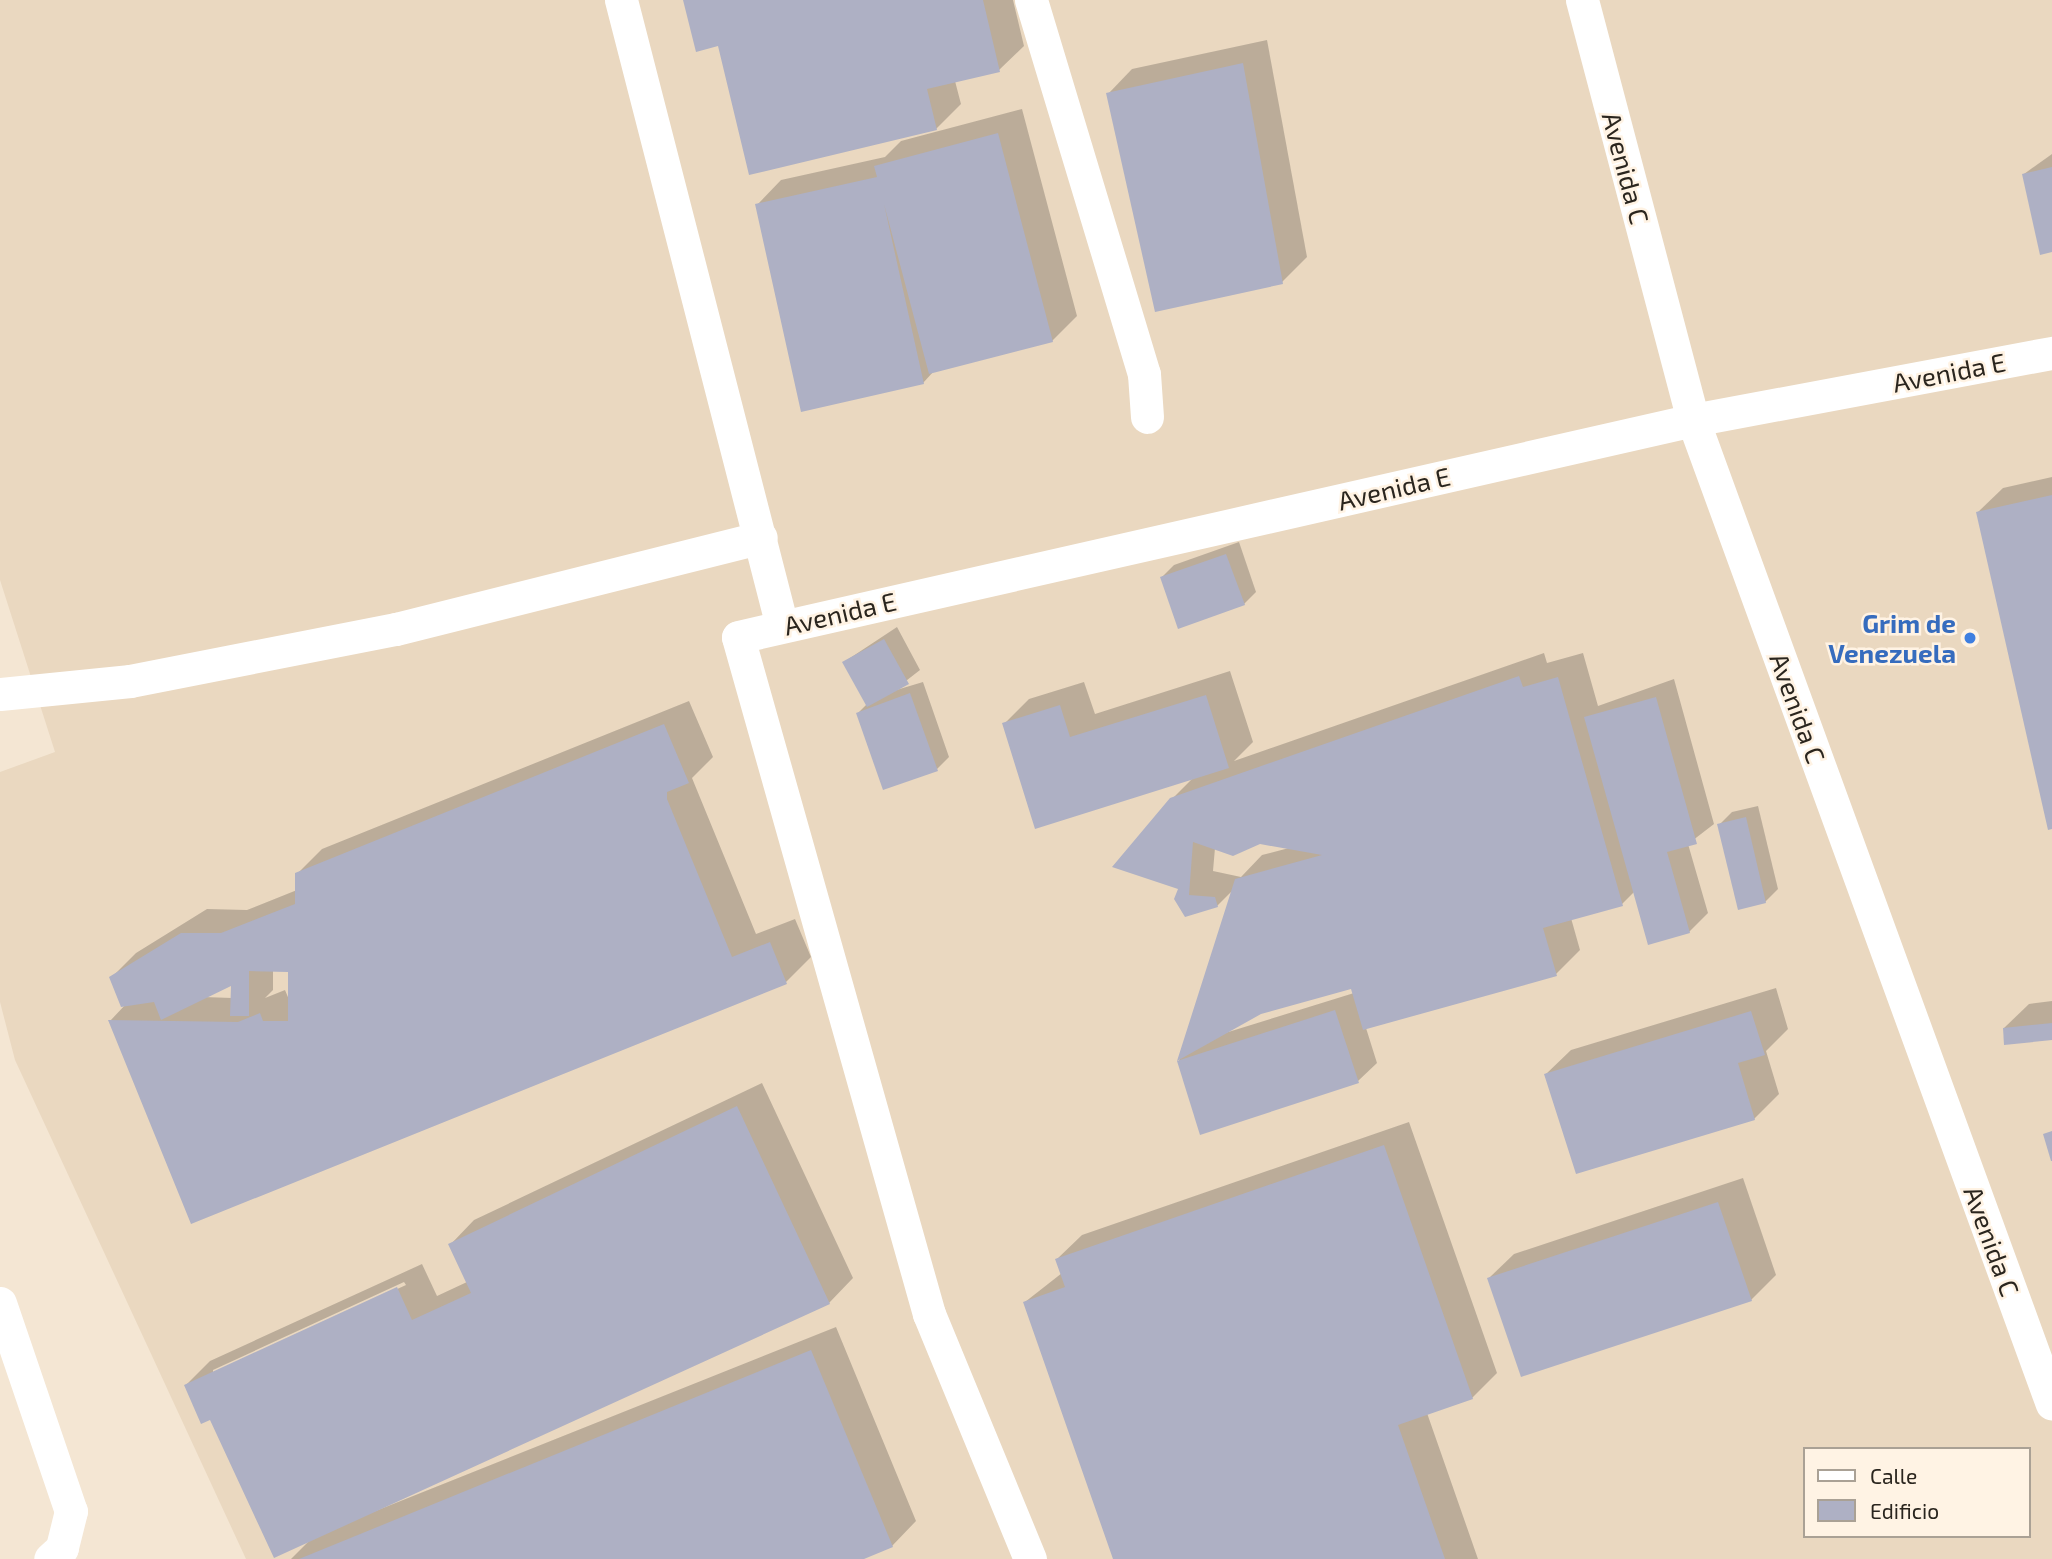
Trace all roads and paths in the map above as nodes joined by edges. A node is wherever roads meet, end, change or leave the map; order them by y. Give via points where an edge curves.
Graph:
1 (621, 0) edge
2 (1031, 0) edge
3 (1582, 0) edge
4 (2052, 353) edge
5 (1147, 417) dead end
6 (1693, 420) junction
7 (761, 537) junction
8 (782, 626) junction
9 (2, 686) edge
10 (0, 1303) edge
11 (2052, 1404) edge
12 (50, 1559) edge
13 (1030, 1559) edge

1 - 7 street
2 - 5 street via 1144,374
3 - 6 street, Avenida C
4 - 6 street, Avenida E
6 - 8 street, Avenida E
6 - 11 street, Avenida C
7 - 8 street
7 - 9 street via 396,629 130,681
8 - 13 street, Avenida E via 738,637 929,1314
10 - 12 street via 71,1511 62,1548

